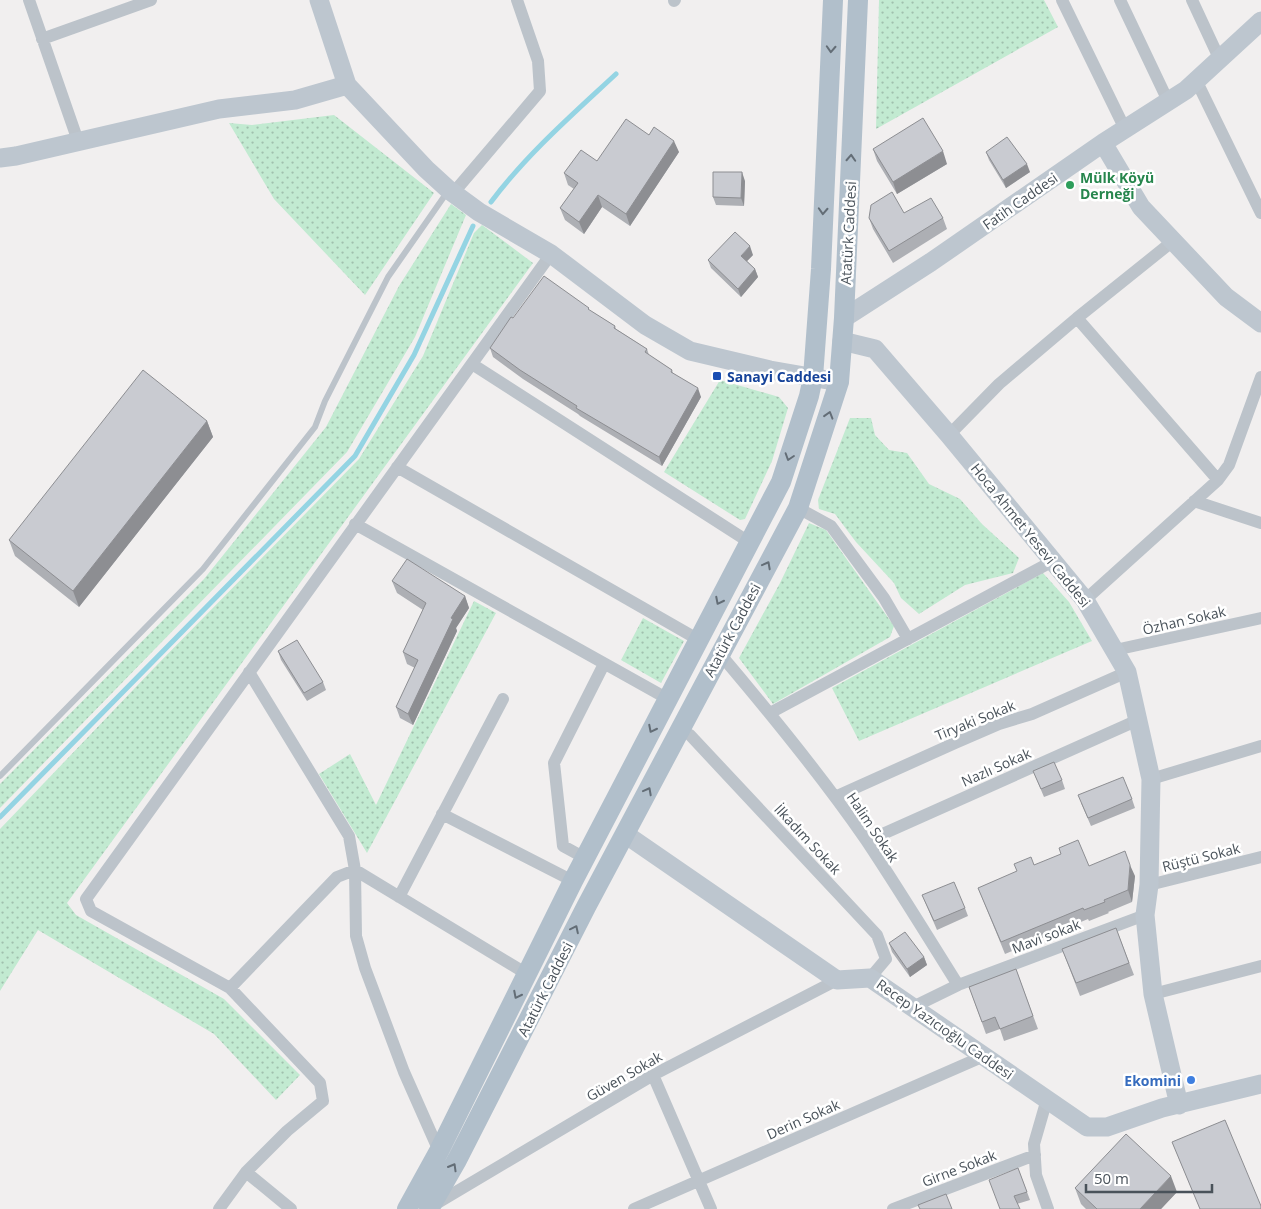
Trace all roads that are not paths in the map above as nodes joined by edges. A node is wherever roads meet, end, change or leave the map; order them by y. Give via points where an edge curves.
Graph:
1 (29, 0) edge
2 (152, 0) edge
3 (319, 0) edge
4 (516, 0) edge
5 (833, 0) edge
6 (858, 0) edge
7 (1062, 0) edge
8 (1120, 0) edge
9 (1192, 0) edge
10 (1261, 21) edge
11 (42, 39) junction
12 (1219, 58) junction
13 (1196, 80) junction
14 (347, 85) junction
15 (1168, 101) junction
16 (1125, 129) junction
17 (78, 141) junction
18 (1103, 144) junction
19 (0, 158) edge
20 (449, 190) junction
21 (1261, 213) edge
22 (1173, 241) junction
23 (551, 254) junction
24 (844, 318) junction
25 (1077, 318) junction
26 (1261, 323) edge
27 (842, 341) junction
28 (472, 364) junction
29 (813, 377) junction
30 (1261, 377) edge
31 (839, 382) junction
32 (949, 435) junction
33 (397, 467) junction
34 (1218, 480) junction
35 (1194, 501) junction
36 (798, 508) junction
37 (1261, 523) edge
38 (355, 524) junction
39 (750, 542) junction
40 (1053, 561) junction
41 (1085, 600) junction
42 (1261, 618) edge
43 (908, 639) junction
44 (699, 640) junction
45 (1114, 650) junction
46 (720, 654) junction
47 (604, 664) junction
48 (249, 672) junction
49 (1127, 672) junction
50 (668, 699) junction
51 (503, 700) dead end
52 (770, 713) junction
53 (1138, 720) junction
54 (680, 730) junction
55 (1261, 746) edge
56 (0, 776) edge
57 (1151, 779) junction
58 (835, 797) junction
59 (442, 814) junction
60 (625, 834) junction
61 (866, 841) junction
62 (1261, 857) edge
63 (585, 858) junction
64 (355, 870) junction
65 (573, 881) junction
66 (1149, 885) junction
67 (399, 897) junction
68 (1145, 915) junction
69 (1261, 966) edge
70 (527, 974) junction
71 (870, 978) junction
72 (837, 980) junction
73 (958, 985) junction
74 (230, 988) junction
75 (1153, 994) junction
76 (913, 1008) junction
77 (984, 1056) junction
78 (653, 1076) junction
79 (1261, 1084) edge
80 (1047, 1099) junction
81 (1179, 1105) junction
82 (439, 1150) junction
83 (1035, 1155) junction
84 (246, 1172) junction
85 (700, 1180) junction
86 (429, 1208) edge
87 (219, 1209) edge
88 (291, 1209) edge
89 (407, 1209) edge
90 (634, 1209) edge
91 (711, 1209) edge
92 (893, 1209) edge
93 (1048, 1209) edge

1 - 11 street
2 - 11 street
3 - 14 street
4 - 20 street via 538,61 540,91 455,191
5 -> 29 main road
24 -> 6 main road, Atatürk Caddesi
7 - 16 street
8 - 15 street
9 - 12 street
10 - 12 street, Fatih Caddesi
11 - 17 street
12 - 13 street, Fatih Caddesi
13 - 15 street, Fatih Caddesi
13 - 21 street
14 - 17 street via 295,100 218,108
14 - 20 street
15 - 16 street, Fatih Caddesi
16 - 18 street, Fatih Caddesi
17 - 19 street
18 - 22 street via 1141,207
18 - 24 street, Fatih Caddesi
20 - 23 street via 479,212
20 - 56 lane via 388,277 315,427 203,569
22 - 25 street
22 - 26 street via 1226,297
23 - 28 street
23 - 29 street via 645,325 690,350
24 - 27 main road, Atatürk Caddesi
25 - 32 street via 999,384
25 - 34 street
27 - 31 main road, Atatürk Caddesi
27 - 32 street, Hoca Ahmet Yesevi Caddesi via 875,349
28 - 33 street
28 - 39 street
29 - 31 street
29 -> 39 main road via 781,482
30 - 34 street via 1229,465
36 -> 31 main road, Atatürk Caddesi
32 - 40 street, Hoca Ahmet Yesevi Caddesi
33 - 38 street
33 - 44 street
34 - 35 street
35 - 37 street
35 - 41 street
36 - 43 street via 831,526 884,598
46 -> 36 main road, Atatürk Caddesi
38 - 47 street
38 - 48 street
39 -> 44 main road
40 - 41 street, Hoca Ahmet Yesevi Caddesi
40 - 43 street
41 - 45 street, Hoca Ahmet Yesevi Caddesi
42 - 45 street, Özhan Sokak
43 - 52 street
44 - 50 main road
45 - 49 street, Hoca Ahmet Yesevi Caddesi
46 - 52 street, Halim Sokak
46 - 54 main road, Atatürk Caddesi
47 - 50 street
47 - 63 street via 554,763 563,846
48 - 64 street via 349,836
48 - 74 street via 86,899 91,911
49 - 53 street, Hoca Ahmet Yesevi Caddesi
49 - 58 street, Tiryaki Sokak via 1032,714 999,724
50 -> 63 main road
51 - 59 street
52 - 58 street, Halim Sokak
53 - 57 street, Hoca Ahmet Yesevi Caddesi
53 - 61 street, Nazlı Sokak
60 -> 54 main road, Atatürk Caddesi
54 - 71 street, İlkadım Sokak via 690,735 877,935 886,959
55 - 57 street
57 - 66 street, Hoca Ahmet Yesevi Caddesi
58 - 61 street, Halim Sokak
59 - 65 street
59 - 67 street
60 - 72 street
86 -> 60 main road, Atatürk Caddesi via 457,1160
61 - 73 street, Halim Sokak
62 - 66 street, Rüştü Sokak
63 - 65 main road
64 - 67 street
64 - 74 street via 337,877
64 - 82 street via 356,936 365,968 404,1072
65 - 70 main road
66 - 68 street, Hoca Ahmet Yesevi Caddesi
67 - 70 street
68 - 73 street, Mavi sokak
68 - 75 street, Hoca Ahmet Yesevi Caddesi
69 - 75 street
70 -> 82 main road
71 - 72 street, Recep Yazıcıoğlu Caddesi
71 - 76 street, Recep Yazıcıoğlu Caddesi
72 - 78 street, Güven Sokak
73 - 76 street
74 - 84 street via 320,1083 323,1101
75 - 81 street, Hoca Ahmet Yesevi Caddesi
76 - 77 street, Recep Yazıcıoğlu Caddesi
77 - 80 street, Recep Yazıcıoğlu Caddesi
77 - 85 street, Derin Sokak
78 - 85 street
78 - 86 street, Güven Sokak
79 - 81 street, Recep Yazıcıoğlu Caddesi
80 - 81 street, Recep Yazıcıoğlu Caddesi via 1087,1127 1108,1127
80 - 83 street via 1034,1144
82 - 89 main road
83 - 92 street, Girne Sokak
83 - 93 street via 1036,1175
84 - 87 street
84 - 88 street
85 - 90 street, Derin Sokak
85 - 91 street

